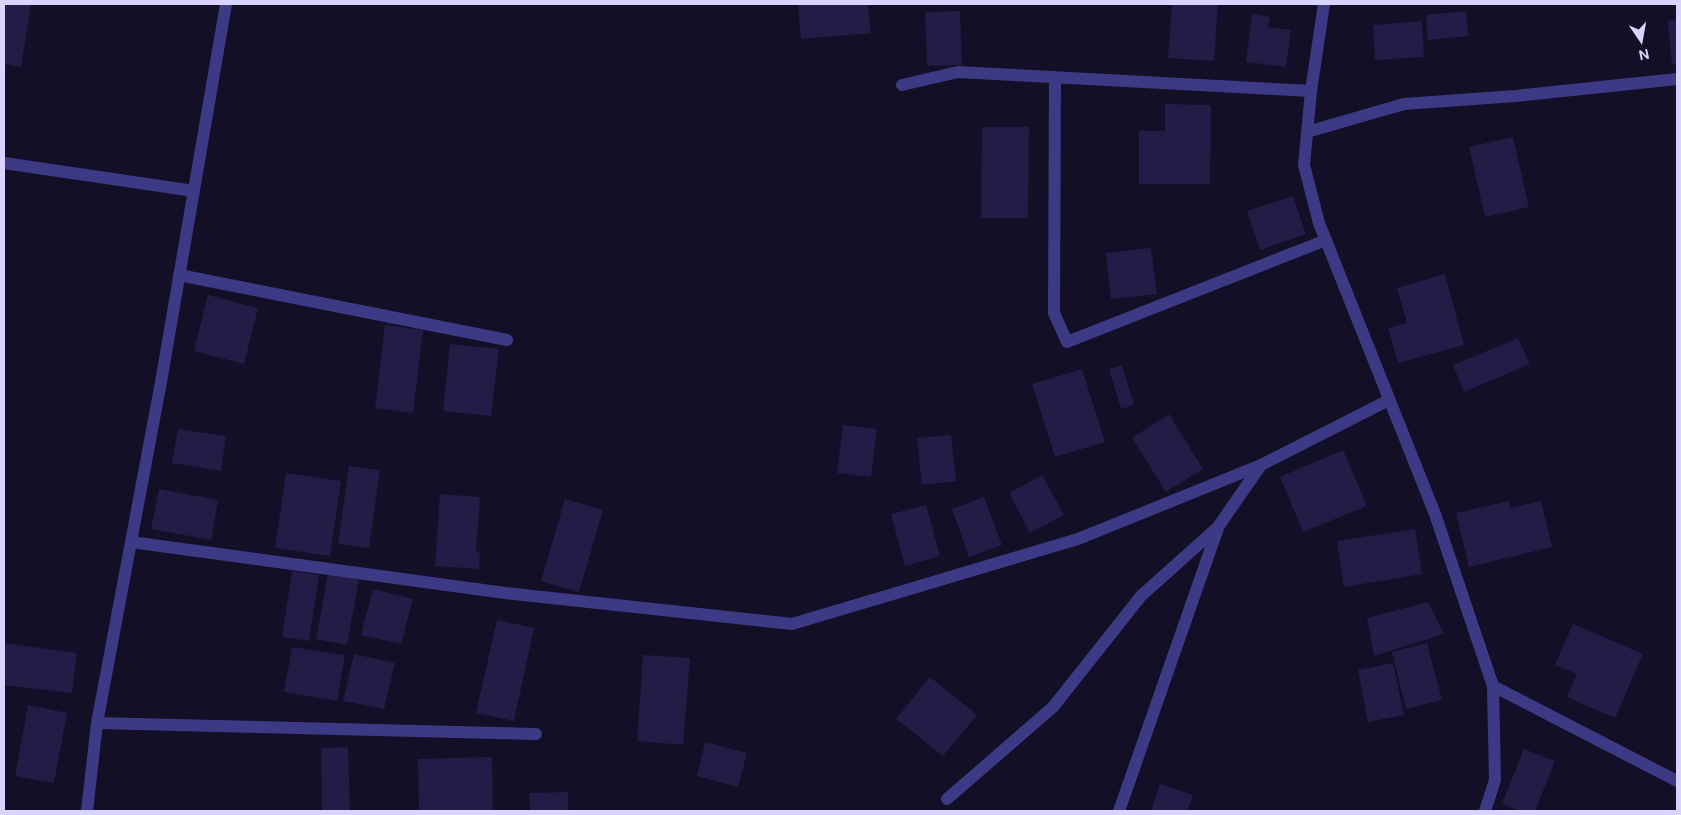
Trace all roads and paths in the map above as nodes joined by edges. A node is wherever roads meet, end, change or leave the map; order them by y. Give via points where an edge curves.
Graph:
1 (226, 4) edge
2 (1324, 4) edge
3 (1055, 77) junction
4 (1677, 79) edge
5 (902, 85) dead end
6 (1311, 91) junction
7 (1307, 132) junction
8 (4, 163) edge
9 (194, 191) junction
10 (1326, 240) junction
11 (180, 274) junction
12 (507, 340) dead end
13 (1389, 400) junction
14 (1261, 465) junction
15 (1218, 527) junction
16 (131, 542) junction
17 (1493, 686) junction
18 (97, 723) junction
19 (536, 734) dead end
20 (1677, 781) edge
21 (947, 799) dead end
22 (87, 811) edge
23 (1119, 811) edge
24 (1485, 811) edge

1 - 9 street
2 - 6 street
3 - 5 street via 958,72
3 - 6 street
3 - 10 street via 1054,313 1067,342
4 - 7 street via 1404,104
6 - 7 street
7 - 10 street via 1304,165
8 - 9 street
9 - 11 street
10 - 13 street
11 - 12 street
11 - 16 street
13 - 14 street
13 - 17 street via 1434,514
14 - 15 street
14 - 16 street via 1078,539 792,624 505,593
15 - 21 street via 1141,596 1053,707
15 - 23 street
16 - 18 street
17 - 20 street
17 - 24 street via 1495,780
18 - 19 street
18 - 22 street

